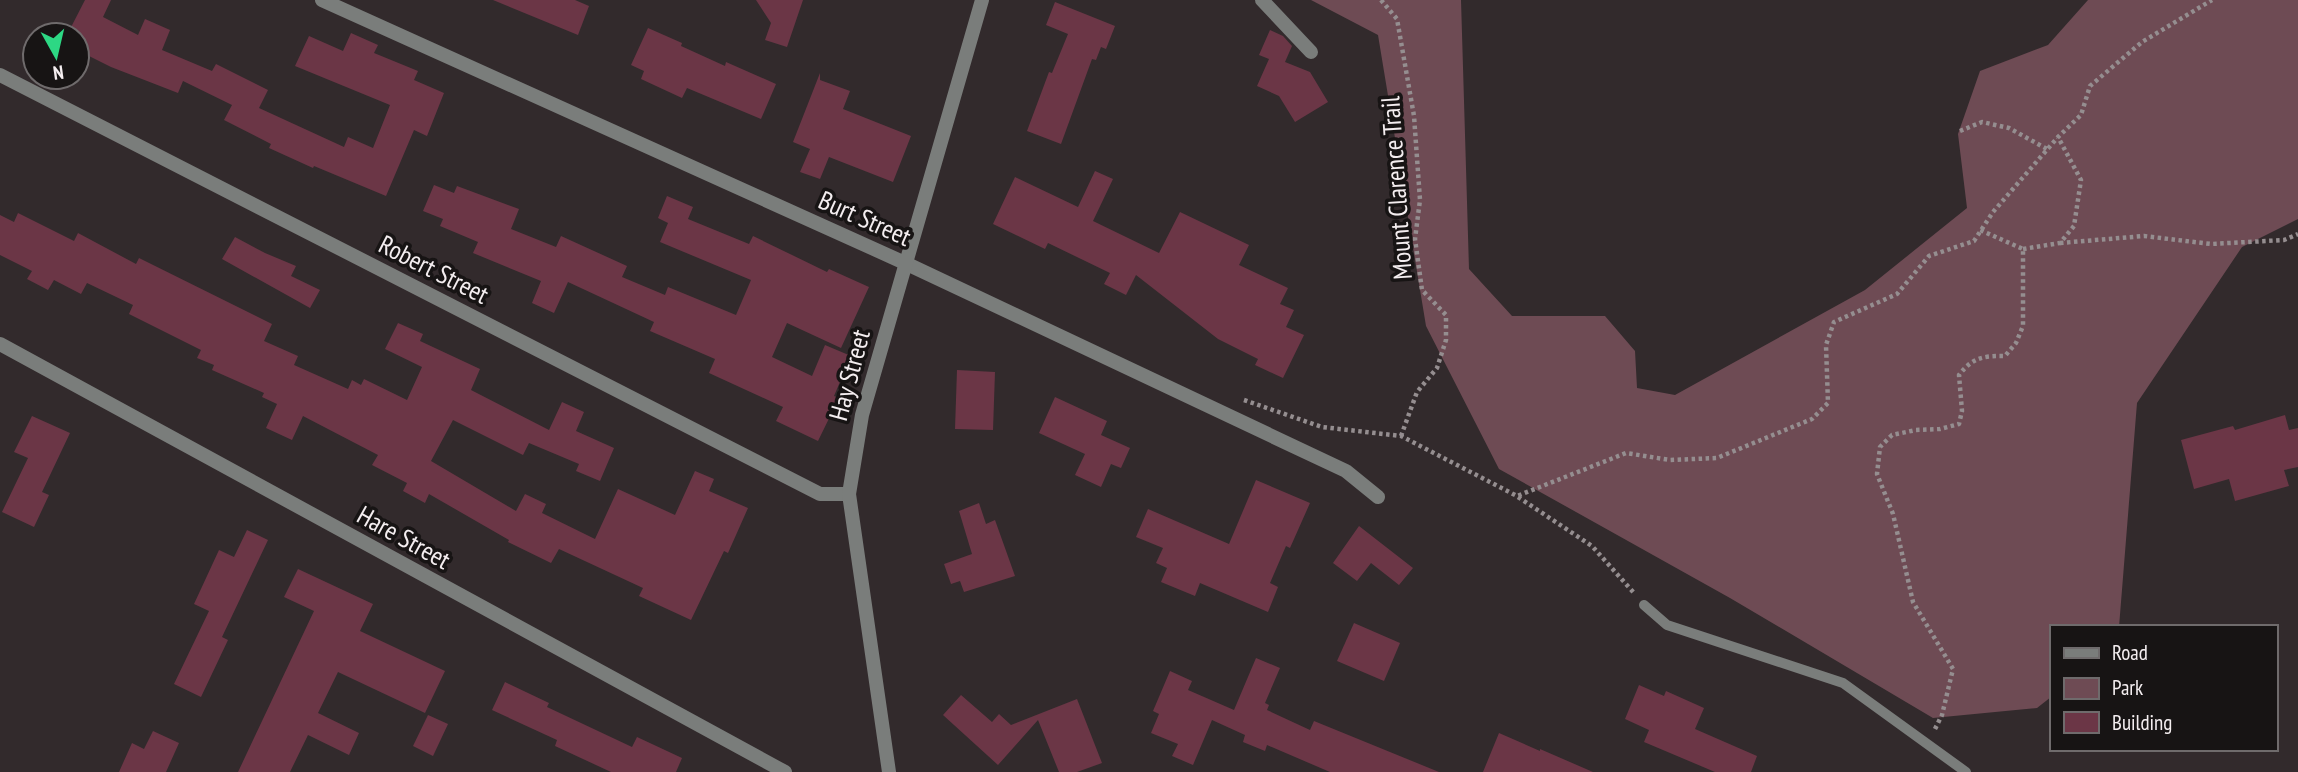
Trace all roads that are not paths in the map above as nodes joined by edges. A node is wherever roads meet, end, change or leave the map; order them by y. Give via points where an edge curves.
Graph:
1 (322, 0) edge
2 (982, 0) edge
3 (1262, 0) edge
4 (1311, 52) dead end
5 (0, 75) edge
6 (905, 263) junction
7 (0, 344) edge
8 (849, 494) junction
9 (1378, 497) dead end
10 (1644, 605) road end
11 (785, 772) edge
12 (889, 772) edge
13 (1966, 772) edge

1 - 6 street, Burt Street
2 - 6 street, Hay Street
3 - 4 street
5 - 8 street, Robert Street via 820,494
6 - 8 street, Hay Street via 862,415
6 - 9 street, Burt Street via 1346,471
7 - 11 street, Hare Street
8 - 12 street, Hay Street
10 - 13 lane via 1667,625 1843,683

